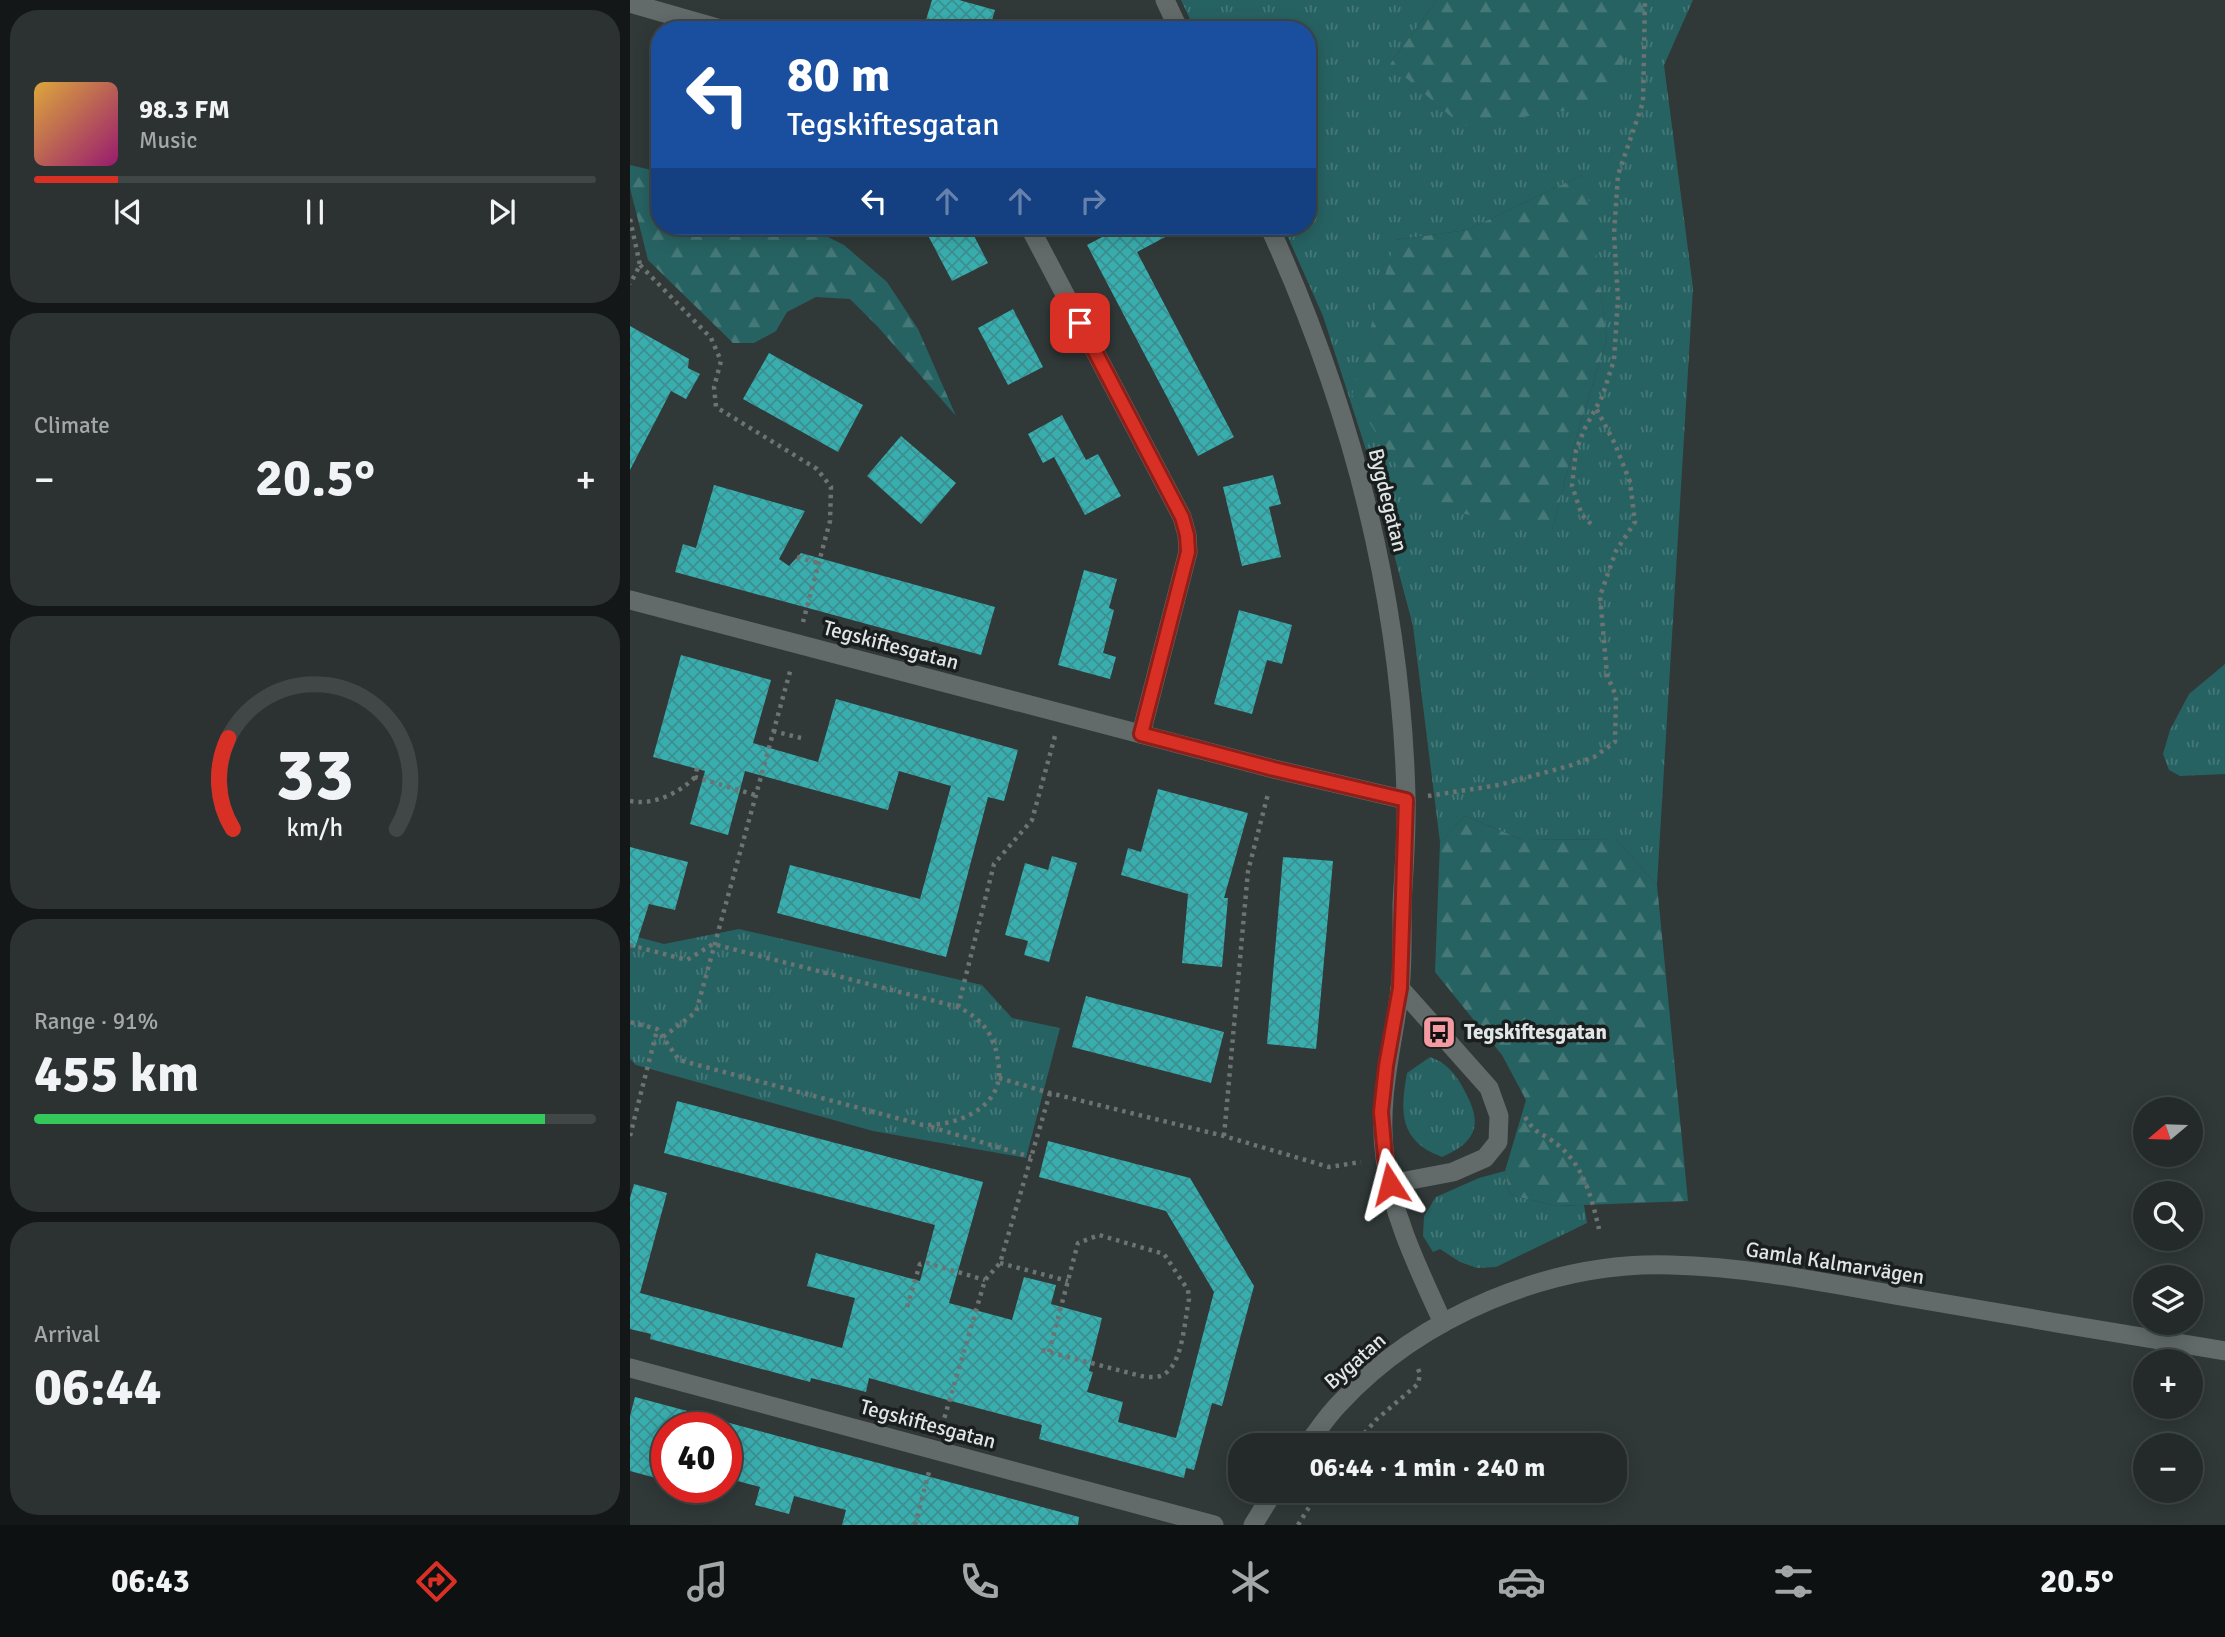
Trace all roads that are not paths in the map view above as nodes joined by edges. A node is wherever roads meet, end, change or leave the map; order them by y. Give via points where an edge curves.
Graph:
1 (1165, 0) edge
2 (630, 3) edge
3 (692, 21) edge
4 (1175, 21) edge
5 (1034, 235) edge
6 (1273, 235) edge
7 (630, 600) edge
8 (1141, 734) junction
9 (1406, 800) junction
10 (1400, 988) junction
11 (1390, 1184) junction
12 (1443, 1323) junction
13 (2225, 1351) edge
14 (630, 1367) edge
15 (1316, 1433) edge
16 (1267, 1503) edge
17 (1214, 1525) edge
18 (1253, 1525) edge

1 - 4 street
2 - 3 street
5 - 8 street via 1182,517 1187,535 1188,552
6 - 9 street, Bygdegatan via 1315,336 1371,521 1386,589 1403,724
7 - 8 street, Tegskiftesgatan
8 - 9 street, Tegskiftesgatan
9 - 10 street
10 - 11 street via 1381,1112
10 - 11 street via 1489,1088 1500,1116 1498,1142 1485,1158 1453,1172
11 - 12 street via 1401,1226
12 - 13 street, Gamla Kalmarvägen via 1522,1287 1572,1273 1670,1265 1784,1277
12 - 15 street, Bygatan via 1367,1377
14 - 17 street, Tegskiftesgatan
16 - 18 street

